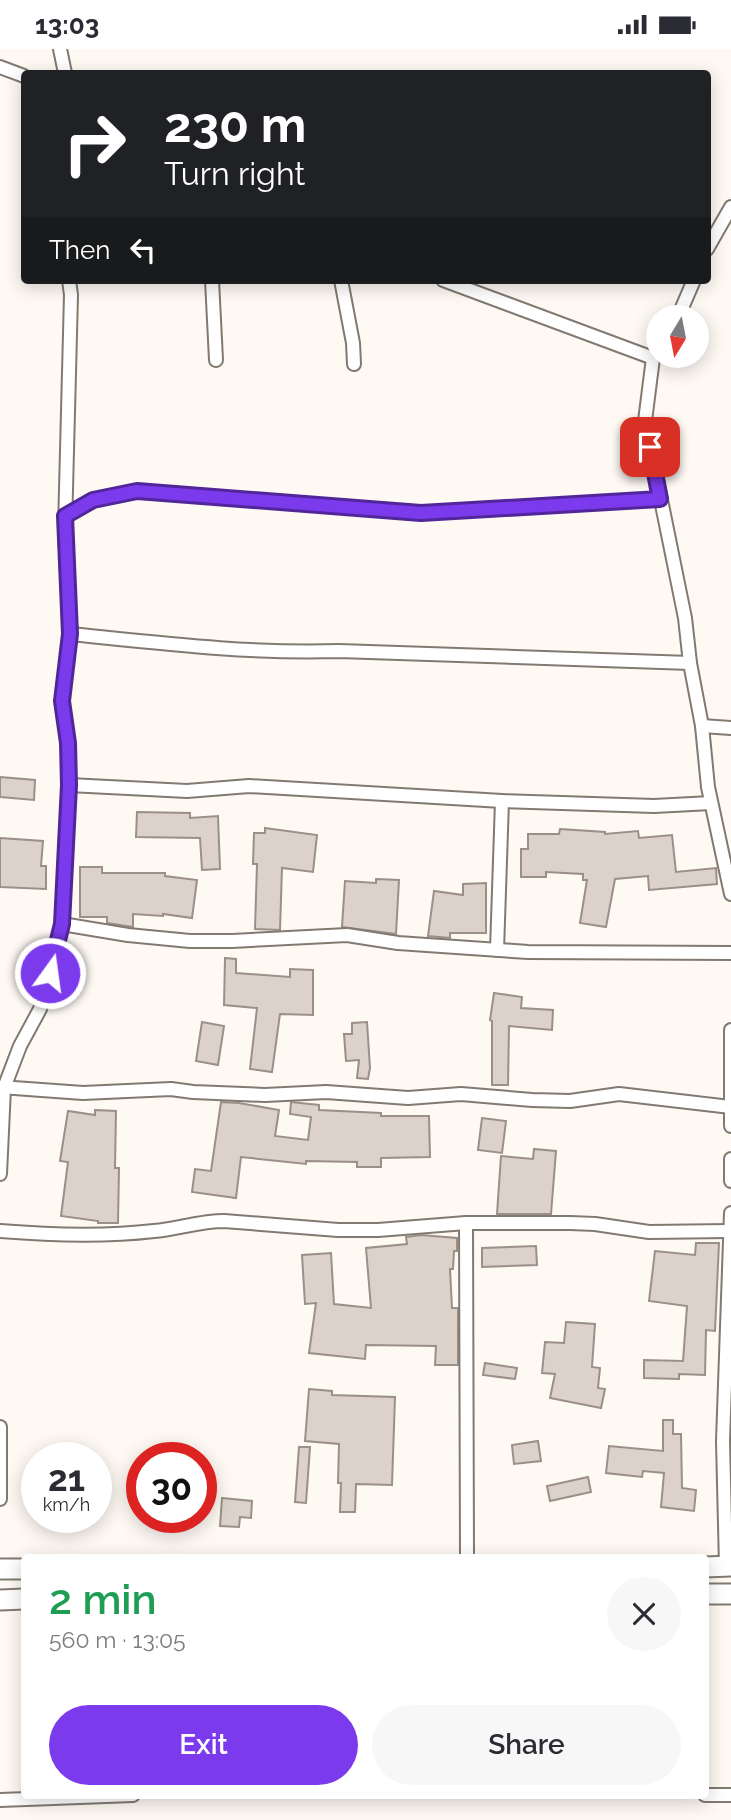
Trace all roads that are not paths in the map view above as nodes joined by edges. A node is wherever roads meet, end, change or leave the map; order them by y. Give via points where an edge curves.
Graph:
1 (60, 49) edge
2 (0, 67) edge
3 (64, 70) edge
4 (21, 75) edge
5 (731, 207) edge
6 (711, 242) edge
7 (70, 284) edge
8 (212, 284) edge
9 (342, 284) edge
10 (455, 284) edge
11 (692, 284) edge
12 (683, 305) edge
13 (646, 351) edge
14 (216, 360) dead end
15 (354, 364) dead end
16 (654, 368) edge
17 (660, 499) junction
18 (65, 516) junction
19 (70, 634) junction
20 (690, 663) junction
21 (702, 726) junction
22 (731, 728) edge
23 (69, 785) junction
24 (502, 801) junction
25 (712, 803) junction
26 (731, 894) edge
27 (62, 924) junction
28 (497, 950) junction
29 (731, 953) edge
30 (731, 1030) edge
31 (2, 1088) edge
32 (731, 1107) edge
33 (731, 1126) edge
34 (731, 1159) edge
35 (0, 1174) edge
36 (731, 1181) edge
37 (731, 1213) edge
38 (466, 1223) junction
39 (0, 1231) edge
40 (729, 1231) edge
41 (730, 1261) edge
42 (0, 1427) edge
43 (0, 1499) edge
44 (467, 1554) edge
45 (728, 1566) edge
46 (709, 1567) edge
47 (0, 1569) edge
48 (21, 1569) edge
49 (709, 1594) edge
50 (731, 1594) edge
51 (0, 1599) edge
52 (21, 1599) edge
53 (709, 1795) edge
54 (731, 1795) edge
55 (27, 1799) edge
56 (0, 1800) edge

1 - 3 street
2 - 4 street
5 - 6 street
7 - 18 street
8 - 14 street
9 - 15 street
10 - 13 street
11 - 12 street
16 - 17 street via 645,421
17 - 18 street via 421,513 137,491 93,500
17 - 20 street
18 - 19 street
19 - 20 street via 283,653
19 - 23 street via 62,701
20 - 21 street
21 - 22 street
21 - 25 street
23 - 24 street via 187,791 249,786
23 - 27 street
24 - 25 street via 654,806
24 - 28 street
25 - 26 street
27 - 28 street via 190,941 347,935
27 - 31 street via 40,1009
28 - 29 street
30 - 32 street
31 - 32 street via 265,1095 326,1091 408,1098 461,1094 570,1101 619,1094
31 - 35 street
32 - 33 street
34 - 36 street
37 - 40 street
38 - 39 street via 338,1230 207,1221 154,1231 44,1235
38 - 40 street
38 - 44 street
40 - 41 street
41 - 45 street via 723,1466
42 - 43 street
45 - 46 main road
47 - 48 main road
49 - 50 main road
51 - 52 main road
53 - 54 street
55 - 56 street

